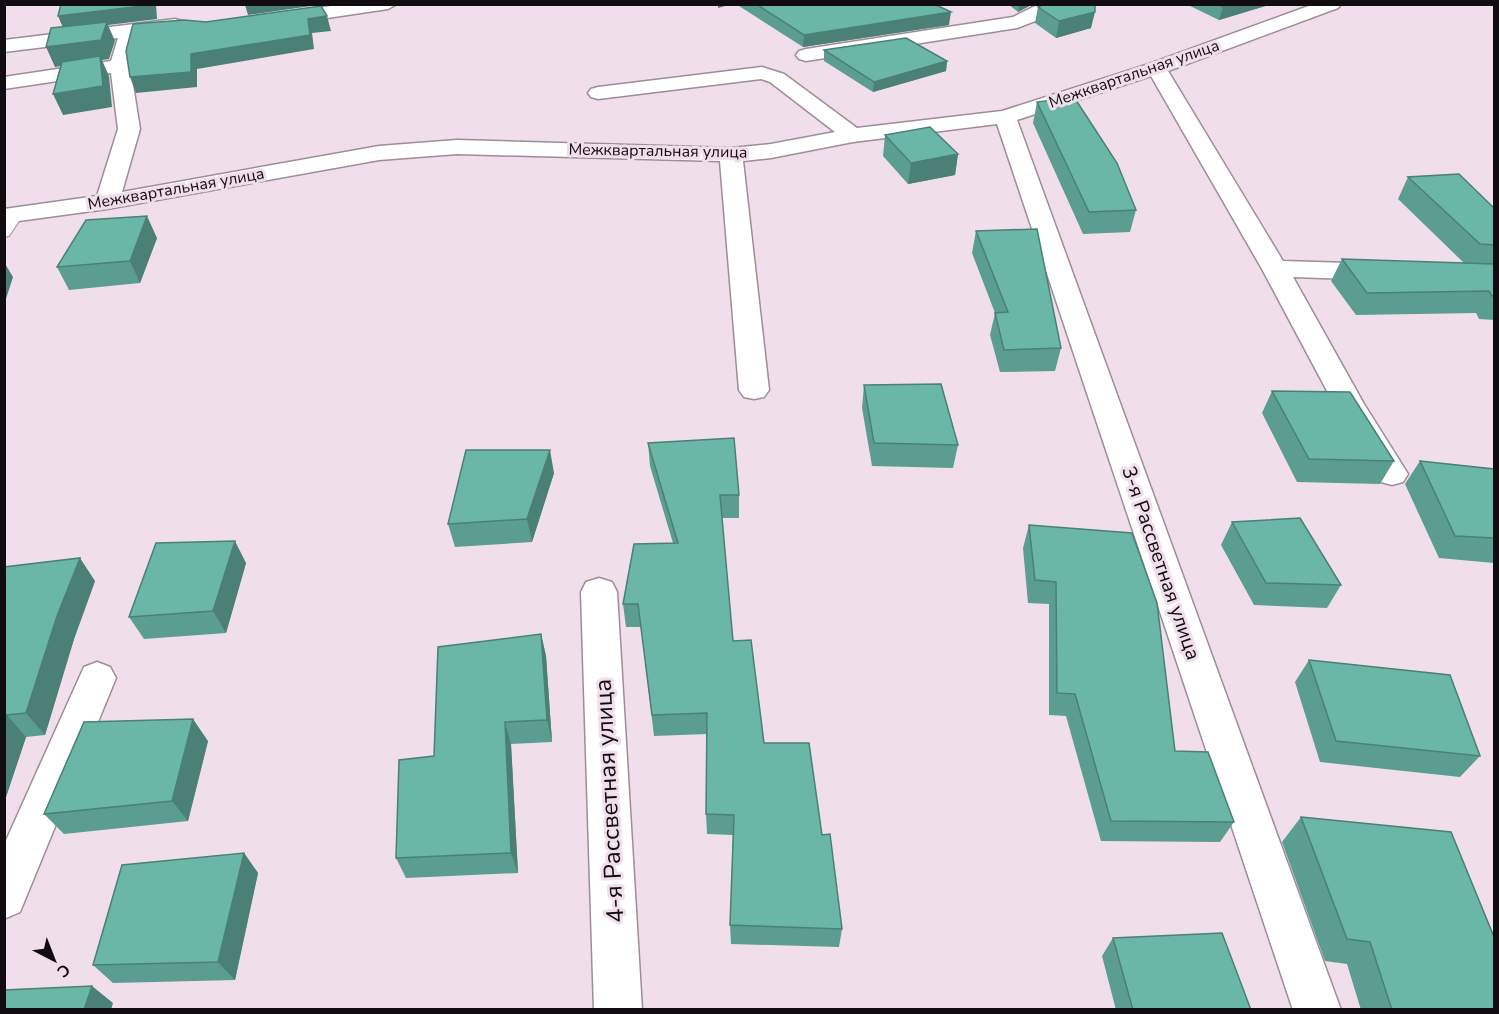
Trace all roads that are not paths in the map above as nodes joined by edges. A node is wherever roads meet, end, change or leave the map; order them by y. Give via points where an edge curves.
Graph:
1 (179, 4) edge
2 (388, 4) edge
3 (1052, 4) edge
4 (1332, 4) edge
5 (258, 22) edge
6 (129, 30) junction
7 (4, 46) edge
8 (806, 55) dead end
9 (120, 66) junction
10 (1156, 68) junction
11 (4, 83) edge
12 (598, 93) dead end
13 (1005, 117) junction
14 (853, 135) junction
15 (731, 155) junction
16 (107, 202) junction
17 (8, 221) edge
18 (1275, 269) junction
19 (1406, 273) edge
20 (754, 390) dead end
21 (1392, 474) edge
22 (599, 592) dead end
23 (97, 678) dead end
24 (4, 897) edge
25 (618, 1010) edge
26 (1317, 1010) edge

1 - 6 street via 184,25
2 - 5 street
3 - 8 street via 1017,22
4 - 10 street, Межквартальная улица
6 - 7 street
6 - 9 street
9 - 11 street
9 - 16 street via 129,129
10 - 13 street, Межквартальная улица
10 - 18 street
12 - 14 street via 762,73 777,78
13 - 14 street, Межквартальная улица
13 - 26 street, 3-я Рассветная улица
14 - 15 street, Межквартальная улица
15 - 16 street, Межквартальная улица via 446,148 379,153
15 - 20 street
16 - 17 street, Межквартальная улица
18 - 19 street
18 - 21 street
22 - 25 street, 4-я Рассветная улица
23 - 24 street

